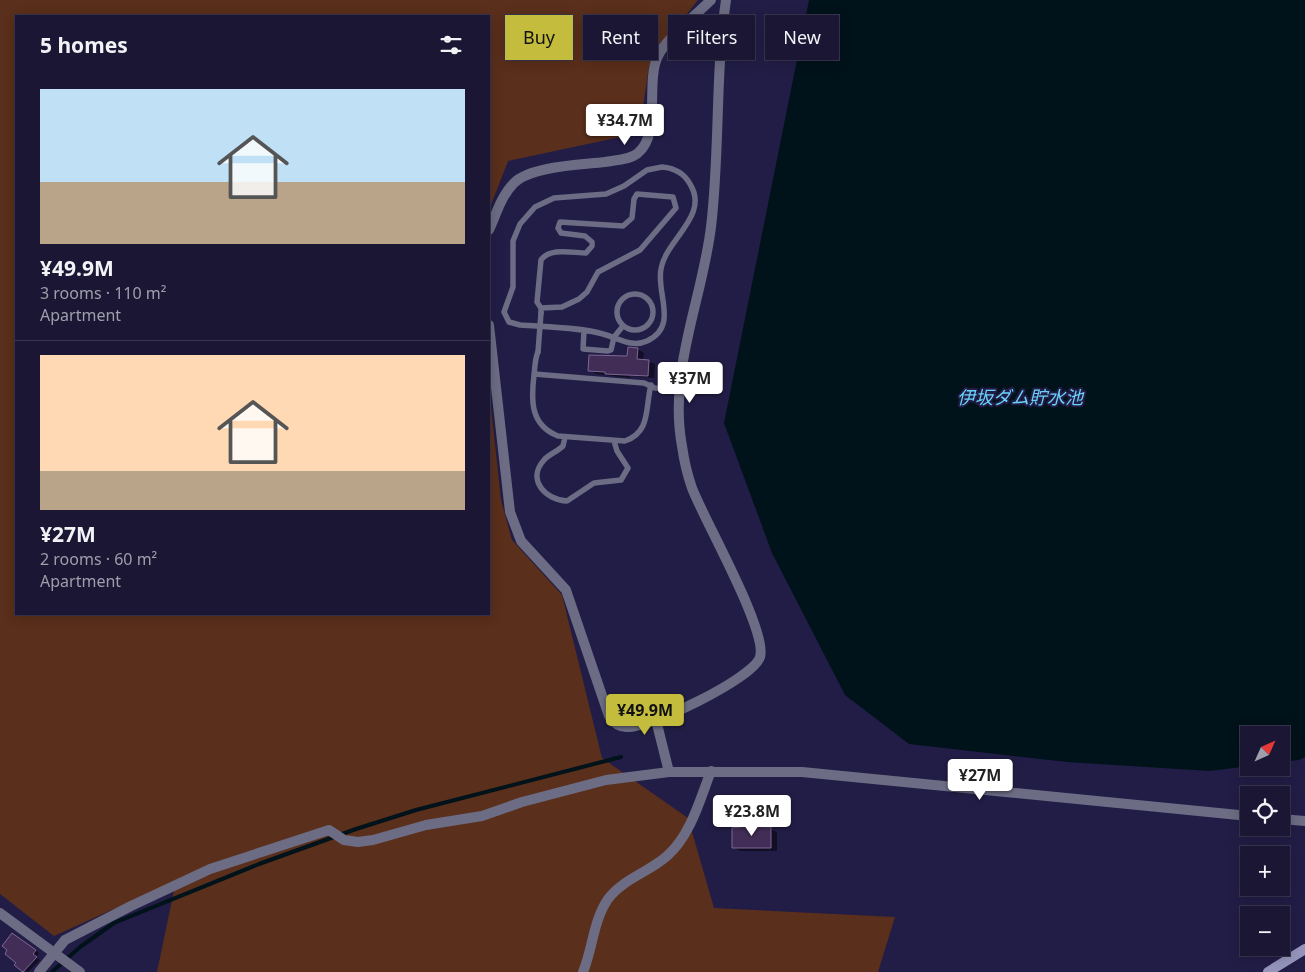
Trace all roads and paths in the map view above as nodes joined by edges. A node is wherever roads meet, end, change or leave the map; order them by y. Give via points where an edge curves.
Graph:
1 (711, 0) edge
2 (726, 0) edge
3 (490, 228) edge
4 (541, 310) junction
5 (624, 326) junction
6 (584, 331) junction
7 (490, 335) edge
8 (614, 338) junction
9 (534, 374) junction
10 (650, 386) junction
11 (678, 390) junction
12 (565, 437) junction
13 (614, 440) junction
14 (656, 720) junction
15 (711, 771) junction
16 (669, 772) junction
17 (1240, 815) edge
18 (1290, 820) edge
19 (1305, 821) edge
20 (0, 913) edge
21 (1305, 949) edge
22 (57, 955) junction
23 (39, 972) edge
24 (80, 972) edge
25 (583, 972) edge
26 (1268, 972) edge

1 - 3 street via 658,56 654,68 650,134 639,153 622,160 542,171 521,178 508,190
2 - 11 street via 711,227 683,351
4 - 4 lane via 537,302 544,256 554,252 586,253 592,246 585,236 561,233 558,228 560,222 623,226 632,218 637,194 672,197 676,208 640,250 598,272 587,292 579,299 562,307
4 - 9 lane, bridge
5 - 5 lane via 636,331 651,323 653,306 645,296 633,294 622,300 617,312
5 - 8 lane
6 - 8 lane
6 - 8 lane via 583,349 611,350
6 - 8 lane via 515,325 506,319 504,308 513,287 512,247 520,224 535,207 547,200 606,194 647,170 671,168 688,181 696,202 692,216 662,264 660,287 666,312 664,322 658,333 643,343 631,344
7 - 14 street via 510,512 518,535 566,590 609,716 620,726 628,728
9 - 10 lane
9 - 12 lane via 533,412 548,431
10 - 11 lane
10 - 13 lane via 647,416 642,428 630,439
11 - 14 street via 681,445 692,486 748,608 761,648 757,663 744,675
12 - 13 lane
12 - 13 lane via 563,446 546,458 538,471 538,480 554,500 567,501 594,483 617,481 624,477 628,468
14 - 16 street
15 - 16 street
15 - 17 street via 802,772
15 - 25 street via 692,819 677,846 621,886 607,902 592,938
16 - 22 street via 606,780 482,816 426,825 373,840 344,840 329,830 210,869 65,940
18 - 19 street
20 - 22 street
21 - 26 street
22 - 23 street
22 - 24 street

